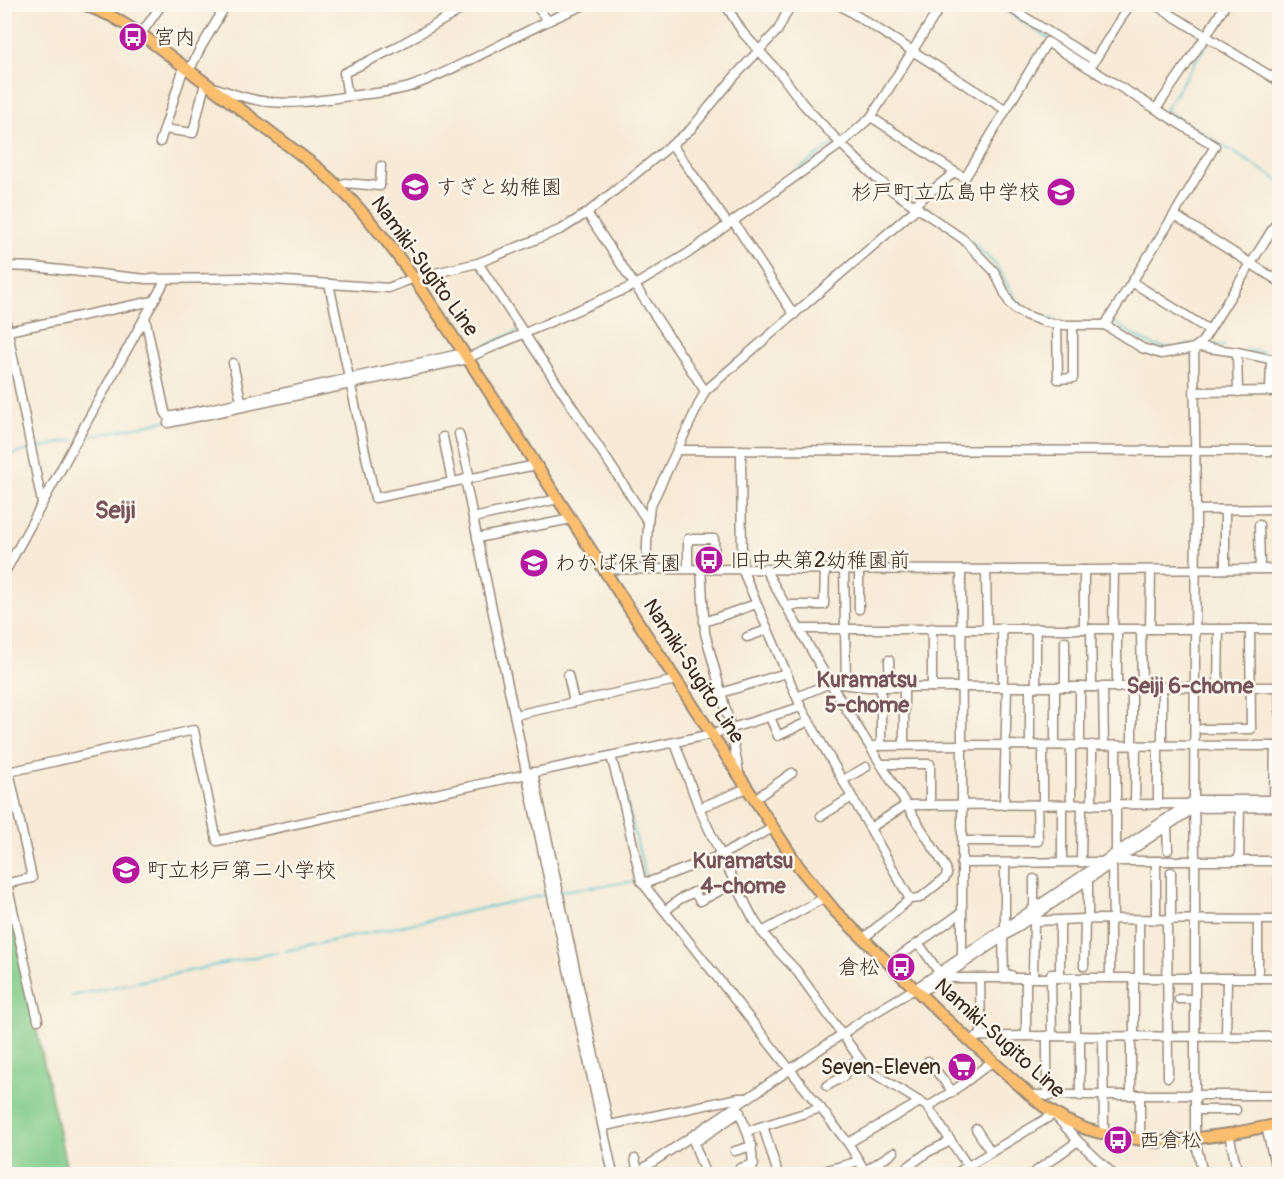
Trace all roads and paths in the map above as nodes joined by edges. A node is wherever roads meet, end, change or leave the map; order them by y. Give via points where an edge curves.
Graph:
1 (83, 4) edge
2 (162, 4) edge
3 (226, 4) edge
4 (471, 4) edge
5 (535, 4) edge
6 (587, 4) edge
7 (725, 4) edge
8 (791, 4) edge
9 (838, 4) edge
10 (942, 4) edge
11 (1004, 4) edge
12 (1130, 4) edge
13 (1154, 4) edge
14 (1226, 4) edge
15 (548, 21) junction
16 (141, 34) junction
17 (1206, 36) junction
18 (758, 50) junction
19 (913, 51) junction
20 (1092, 64) junction
21 (187, 69) junction
22 (1280, 82) edge
23 (206, 84) junction
24 (348, 96) junction
25 (1156, 109) junction
26 (1006, 110) junction
27 (871, 117) junction
28 (164, 129) junction
29 (160, 142) dead end
30 (841, 144) junction
31 (672, 145) junction
32 (381, 166) dead end
33 (955, 172) junction
34 (340, 187) junction
35 (916, 206) junction
36 (587, 213) junction
37 (1174, 214) junction
38 (1280, 217) edge
39 (730, 223) junction
40 (478, 263) junction
41 (1250, 263) junction
42 (4, 266) edge
43 (414, 278) junction
44 (166, 279) junction
45 (1132, 282) junction
46 (1280, 282) edge
47 (329, 284) junction
48 (635, 285) junction
49 (153, 302) junction
50 (4, 312) edge
51 (794, 315) junction
52 (145, 317) junction
53 (1057, 324) junction
54 (1073, 325) junction
55 (1105, 325) junction
56 (1209, 330) junction
57 (8, 331) junction
58 (524, 333) junction
59 (1194, 348) junction
60 (1238, 352) junction
61 (466, 356) junction
62 (1275, 360) edge
63 (233, 363) dead end
64 (350, 381) junction
65 (705, 392) junction
66 (1194, 392) junction
67 (1238, 392) junction
68 (1270, 392) junction
69 (1280, 392) edge
70 (241, 401) junction
71 (168, 423) dead end
72 (459, 434) dead end
73 (443, 437) dead end
74 (1195, 449) junction
75 (677, 450) junction
76 (741, 450) junction
77 (1280, 451) edge
78 (536, 465) junction
79 (468, 478) junction
80 (452, 481) junction
81 (53, 482) junction
82 (38, 484) junction
83 (558, 500) junction
84 (42, 503) junction
85 (1280, 509) edge
86 (1196, 510) junction
87 (1225, 510) junction
88 (473, 518) junction
89 (571, 519) junction
90 (648, 522) junction
91 (1259, 525) dead end
92 (477, 538) junction
93 (845, 565) junction
94 (646, 568) junction
95 (687, 568) junction
96 (701, 568) junction
97 (715, 568) junction
98 (742, 568) junction
99 (765, 569) junction
100 (825, 569) junction
101 (859, 569) junction
102 (1194, 569) junction
103 (1225, 569) junction
104 (1260, 569) junction
105 (1280, 569) edge
106 (604, 570) junction
107 (961, 570) junction
108 (986, 570) junction
109 (1084, 570) junction
110 (1114, 570) junction
111 (1151, 570) junction
112 (4, 574) edge
113 (714, 594) dead end
114 (703, 599) junction
115 (756, 604) junction
116 (786, 605) junction
117 (859, 609) dead end
118 (704, 621) junction
119 (845, 628) junction
120 (932, 628) junction
121 (962, 628) junction
122 (987, 628) junction
123 (1002, 628) junction
124 (1036, 628) junction
125 (800, 629) junction
126 (1088, 629) junction
127 (1115, 629) junction
128 (1146, 629) junction
129 (1194, 629) junction
130 (1219, 629) junction
131 (1250, 629) junction
132 (1279, 629) edge
133 (767, 630) junction
134 (747, 637) dead end
135 (1065, 641) dead end
136 (889, 660) dead end
137 (786, 673) junction
138 (568, 675) dead end
139 (676, 680) junction
140 (830, 683) junction
141 (846, 684) junction
142 (885, 687) junction
143 (904, 687) junction
144 (932, 687) junction
145 (962, 687) junction
146 (1005, 687) junction
147 (1033, 687) junction
148 (1055, 687) junction
149 (1065, 687) junction
150 (1080, 687) junction
151 (1092, 687) junction
152 (1218, 687) junction
153 (1251, 687) junction
154 (1279, 687) edge
155 (1103, 688) junction
156 (1117, 688) junction
157 (1132, 688) junction
158 (1142, 688) junction
159 (1162, 688) junction
160 (1195, 688) junction
161 (721, 693) junction
162 (797, 697) junction
163 (574, 702) junction
164 (801, 707) junction
165 (1280, 714) edge
166 (515, 715) junction
167 (770, 717) junction
168 (809, 721) junction
169 (731, 729) junction
170 (1202, 729) dead end
171 (712, 734) junction
172 (675, 743) junction
173 (904, 745) junction
174 (962, 745) junction
175 (1005, 745) junction
176 (1030, 745) junction
177 (1043, 745) junction
178 (1055, 745) junction
179 (1075, 745) junction
180 (1092, 745) junction
181 (1104, 745) junction
182 (1116, 745) junction
183 (1134, 745) junction
184 (870, 746) junction
185 (881, 746) junction
186 (1160, 746) junction
187 (1194, 746) junction
188 (1277, 746) edge
189 (611, 756) junction
190 (881, 764) junction
191 (866, 766) dead end
192 (7, 772) edge
193 (530, 773) junction
194 (792, 773) dead end
195 (740, 777) junction
196 (843, 780) junction
197 (747, 788) junction
198 (852, 797) junction
199 (755, 799) junction
200 (1278, 803) edge
201 (1135, 804) junction
202 (1158, 804) junction
203 (1192, 804) junction
204 (906, 805) junction
205 (930, 805) junction
206 (1040, 805) junction
207 (1066, 805) junction
208 (1087, 805) junction
209 (1116, 805) junction
210 (962, 806) junction
211 (1004, 806) junction
212 (699, 808) junction
213 (1240, 808) junction
214 (821, 816) dead end
215 (1167, 826) junction
216 (773, 828) junction
217 (870, 828) junction
218 (968, 841) dead end
219 (1168, 850) dead end
220 (721, 855) junction
221 (1115, 859) junction
222 (1156, 861) junction
223 (1195, 861) junction
224 (1239, 861) junction
225 (1280, 861) edge
226 (1062, 862) junction
227 (1082, 862) junction
228 (1102, 862) junction
229 (962, 863) junction
230 (1005, 863) junction
231 (1171, 872) dead end
232 (1279, 876) edge
233 (1034, 879) dead end
234 (1088, 880) junction
235 (641, 881) junction
236 (735, 883) junction
237 (6, 884) edge
238 (824, 898) junction
239 (910, 899) junction
240 (1034, 908) junction
241 (664, 911) junction
242 (961, 913) junction
243 (1033, 919) junction
244 (1087, 919) junction
245 (1060, 920) junction
246 (1111, 920) junction
247 (1139, 920) junction
248 (1156, 920) junction
249 (1169, 920) junction
250 (1195, 920) junction
251 (1258, 920) junction
252 (1279, 920) edge
253 (1005, 927) junction
254 (762, 932) junction
255 (1003, 937) junction
256 (864, 938) junction
257 (919, 944) junction
258 (962, 956) junction
259 (890, 963) junction
260 (1084, 966) dead end
261 (941, 975) junction
262 (1030, 976) junction
263 (1075, 978) junction
264 (1110, 978) junction
265 (1136, 978) junction
266 (1167, 978) junction
267 (1194, 978) junction
268 (1258, 978) junction
269 (1280, 978) edge
270 (980, 979) junction
271 (1051, 979) junction
272 (1227, 979) junction
273 (918, 991) junction
274 (1179, 999) dead end
275 (1194, 999) junction
276 (38, 1020) dead end
277 (841, 1034) junction
278 (981, 1036) junction
279 (1026, 1036) junction
280 (1050, 1036) junction
281 (1077, 1036) junction
282 (1103, 1036) junction
283 (1132, 1036) junction
284 (1168, 1036) junction
285 (1195, 1036) junction
286 (1226, 1036) junction
287 (1280, 1037) edge
288 (968, 1040) junction
289 (858, 1059) junction
290 (928, 1061) dead end
291 (993, 1061) junction
292 (790, 1070) junction
293 (1168, 1077) dead end
294 (827, 1086) dead end
295 (952, 1092) junction
296 (1030, 1095) junction
297 (1103, 1095) junction
298 (1136, 1095) junction
299 (1195, 1095) junction
300 (1280, 1095) edge
301 (1047, 1096) junction
302 (1080, 1096) junction
303 (749, 1098) junction
304 (924, 1105) junction
305 (821, 1108) junction
306 (739, 1109) junction
307 (1195, 1110) junction
308 (1236, 1110) dead end
309 (1054, 1114) junction
310 (1280, 1124) edge
311 (606, 1126) junction
312 (763, 1126) junction
313 (1266, 1126) junction
314 (976, 1130) dead end
315 (747, 1131) junction
316 (1104, 1134) junction
317 (1229, 1134) junction
318 (1195, 1138) junction
319 (1140, 1139) junction
320 (693, 1140) junction
321 (951, 1141) junction
322 (1078, 1141) junction
323 (848, 1143) junction
324 (752, 1146) junction
325 (735, 1151) dead end
326 (894, 1152) dead end
327 (991, 1152) junction
328 (635, 1159) dead end
329 (859, 1161) junction
330 (753, 1164) junction
331 (740, 1168) dead end
332 (970, 1171) edge
333 (1044, 1171) edge
334 (637, 1173) edge
335 (866, 1173) edge
336 (613, 1174) edge
337 (705, 1174) edge
338 (752, 1174) edge
339 (778, 1174) edge
340 (813, 1174) edge
341 (898, 1174) edge
342 (955, 1174) edge
343 (1032, 1174) edge
344 (1113, 1174) edge
345 (1203, 1174) edge
346 (1238, 1174) edge
347 (1277, 1174) edge

1 - 16 main road, Namiki-Sugito Line
2 - 16 street
3 - 21 street
4 - 24 street via 344,74
5 - 15 street
6 - 15 street
7 - 18 street
8 - 18 street via 778,30
9 - 19 street
10 - 19 street
11 - 20 street
12 - 20 street
13 - 17 street
14 - 17 street
15 - 24 street via 414,85
16 - 21 main road, Namiki-Sugito Line
17 - 22 street
17 - 25 street
18 - 30 street
18 - 31 street via 690,130
19 - 26 street
19 - 27 street
20 - 25 street
20 - 26 street via 1047,42
21 - 23 main road, Namiki-Sugito Line
21 - 28 street
23 - 24 street via 261,101
23 - 28 street via 193,133
23 - 34 main road, Namiki-Sugito Line
25 - 37 street via 1215,146
26 - 33 street via 965,178
27 - 30 street
27 - 33 street
28 - 29 street
30 - 35 street via 875,177
30 - 39 street
31 - 36 street
31 - 39 street
32 - 34 street via 380,186 345,183
33 - 35 street
34 - 43 main road, Namiki-Sugito Line via 376,226
35 - 51 street
35 - 53 street via 980,256 994,271 1016,310
36 - 40 street via 562,229
36 - 48 street
37 - 41 street
37 - 45 street
38 - 41 street
39 - 48 street
39 - 51 street
40 - 43 street
40 - 58 street
41 - 46 street
41 - 56 street
42 - 44 street
43 - 47 street via 388,288
43 - 61 main road, Namiki-Sugito Line
44 - 47 street via 243,278
44 - 49 street
45 - 55 street
45 - 56 street
47 - 64 street
48 - 58 street
48 - 65 street
49 - 52 street
49 - 57 street
50 - 57 street
51 - 65 street
52 - 70 street via 168,417
52 - 81 street
53 - 54 street
53 - 54 street via 1058,379 1073,378
54 - 55 street
55 - 59 street via 1151,352
56 - 59 street
57 - 82 street
58 - 61 street
58 - 90 street
59 - 60 street
59 - 66 street
60 - 62 street
60 - 67 street
61 - 64 street
61 - 78 main road, Namiki-Sugito Line
62 - 68 street
63 - 70 street
64 - 70 street
64 - 71 street
64 - 80 street via 375,498
65 - 75 street
66 - 67 street
66 - 74 street
67 - 68 street
68 - 69 street
72 - 79 street
73 - 80 street
74 - 76 street
74 - 77 street
74 - 86 street
75 - 76 street
75 - 90 street via 650,507
76 - 98 street
78 - 79 street
78 - 83 main road, Namiki-Sugito Line
79 - 80 street
79 - 88 street
81 - 82 street
81 - 84 street
82 - 84 street
83 - 88 street
83 - 89 main road, Namiki-Sugito Line
84 - 112 street
85 - 87 street
86 - 87 street
86 - 102 street
87 - 103 street
88 - 92 street
89 - 92 street
89 - 106 main road, Namiki-Sugito Line
90 - 94 street
91 - 104 street
92 - 166 street
93 - 100 street
93 - 101 street
93 - 119 street
94 - 95 street
94 - 106 street
95 - 96 street
95 - 97 street via 688,539 714,539
96 - 97 street
96 - 114 street
97 - 98 street
98 - 99 street
98 - 115 street
99 - 100 street
99 - 116 street
100 - 116 street via 824,605
101 - 107 street
101 - 117 street
102 - 103 street
102 - 111 street via 1162,566
102 - 129 street
103 - 104 street
104 - 105 street
106 - 139 main road, Namiki-Sugito Line
107 - 108 street
107 - 121 street
108 - 109 street
108 - 122 street
109 - 110 street
109 - 126 street
110 - 111 street
110 - 127 street
111 - 128 street
113 - 114 street
114 - 118 street
115 - 118 street
115 - 133 street
116 - 125 street
118 - 161 street
119 - 120 street
119 - 125 street
119 - 141 street
120 - 121 street
120 - 144 street
121 - 122 street
121 - 145 street
122 - 123 street
123 - 124 street
123 - 146 street
124 - 126 street
124 - 147 street
125 - 140 street
126 - 127 street
126 - 151 street
127 - 128 street
127 - 156 street
128 - 129 street
128 - 158 street
129 - 130 street
129 - 160 street
130 - 131 street
130 - 152 street
131 - 132 street
131 - 153 street
132 - 154 street
133 - 134 street
133 - 137 street
135 - 149 street
136 - 142 street
137 - 161 street
137 - 162 street
138 - 163 street
139 - 163 street
139 - 171 main road, Namiki-Sugito Line
140 - 141 street
140 - 162 street
140 - 184 street
141 - 142 street
142 - 143 street
142 - 185 street
143 - 144 street
143 - 173 street
144 - 145 street
145 - 146 street
145 - 174 street
146 - 147 street
146 - 175 street
147 - 148 street
147 - 176 street
148 - 149 street
148 - 178 street
149 - 150 street
150 - 151 street
150 - 179 street
151 - 155 street
152 - 153 street
152 - 160 street
153 - 154 street
153 - 170 street via 1251,729
154 - 165 street
155 - 156 street
155 - 181 street
156 - 157 street
157 - 158 street
157 - 183 street
158 - 159 street
159 - 160 street
159 - 186 street
160 - 187 street
161 - 169 street
162 - 164 street
163 - 166 street
164 - 167 street
164 - 168 street
166 - 193 street
167 - 168 street via 778,736
167 - 169 street
168 - 196 street
169 - 171 street
169 - 195 street
171 - 172 street
171 - 195 main road, Namiki-Sugito Line
172 - 189 street
172 - 212 street
173 - 174 street
173 - 185 street
174 - 175 street
174 - 210 street
175 - 176 street
175 - 211 street
176 - 177 street
177 - 178 street
177 - 206 street
178 - 179 street
179 - 180 street
179 - 207 street
180 - 181 street
180 - 208 street
181 - 182 street
182 - 183 street
182 - 209 street
183 - 186 street
183 - 201 street
184 - 185 street
184 - 190 street
186 - 187 street
186 - 202 street
187 - 188 street
187 - 203 street
188 - 200 street
189 - 193 street
189 - 235 street
190 - 204 street
190 - 205 street via 930,764
191 - 196 street
192 - 193 street via 194,730 217,841
192 - 237 street via 32,878
193 - 311 street via 559,892
193 - 311 street via 552,896
194 - 199 street
195 - 197 main road, Namiki-Sugito Line
196 - 198 street
197 - 199 main road, Namiki-Sugito Line
197 - 212 street
198 - 214 street
198 - 217 street
199 - 216 main road, Namiki-Sugito Line
200 - 203 street
200 - 213 street
201 - 202 street
201 - 209 street
202 - 203 street
203 - 213 street
203 - 215 street
203 - 221 street
203 - 223 street
204 - 205 street
204 - 217 street
204 - 239 street via 947,874 920,898
205 - 210 street
206 - 207 street
206 - 211 street
206 - 218 street via 1038,841
207 - 208 street
207 - 226 street
208 - 209 street
208 - 227 street
209 - 221 street
210 - 211 street
210 - 229 street
212 - 220 street
213 - 224 street
215 - 219 street
215 - 221 street
216 - 220 street
216 - 238 main road, Namiki-Sugito Line
217 - 239 street
220 - 235 street via 649,882
220 - 236 street
221 - 222 street
221 - 228 street
221 - 234 street
221 - 246 street
222 - 223 street
222 - 248 street
223 - 224 street
223 - 250 street
224 - 225 street
226 - 227 street
226 - 230 street
227 - 228 street
228 - 240 street
229 - 230 street
229 - 242 street
230 - 253 street
231 - 249 street
232 - 252 street
233 - 240 street
234 - 243 street
234 - 244 street
235 - 241 street
236 - 241 street via 700,901 694,892
236 - 254 street
237 - 276 street
238 - 254 street
238 - 256 main road, Namiki-Sugito Line
239 - 256 street
240 - 253 street
241 - 292 street
242 - 257 street
242 - 258 street
243 - 245 street
243 - 255 street
243 - 262 street
244 - 245 street
244 - 246 street
244 - 260 street
245 - 262 street via 1060,974
246 - 247 street
246 - 264 street
247 - 248 street
247 - 265 street
248 - 249 street
249 - 250 street
249 - 266 street
250 - 251 street
250 - 267 street
251 - 252 street
251 - 268 street
253 - 258 street
254 - 277 street via 796,970
255 - 261 street
255 - 262 street via 1004,975
256 - 259 main road, Namiki-Sugito Line
257 - 259 street
257 - 261 street
258 - 261 street
259 - 273 main road, Namiki-Sugito Line
261 - 270 street
261 - 273 street
262 - 270 street
262 - 271 street
262 - 279 street
263 - 264 street
263 - 271 street
263 - 281 street
264 - 265 street
265 - 266 street
265 - 283 street
266 - 267 street
266 - 284 street
267 - 272 street
267 - 275 street
268 - 269 street
268 - 272 street
270 - 278 street
271 - 280 street
272 - 286 street
273 - 277 street
273 - 288 main road, Namiki-Sugito Line
274 - 275 street
275 - 285 street
277 - 289 street
277 - 292 street
278 - 279 street
278 - 288 street
279 - 280 street
280 - 281 street
280 - 301 street
281 - 282 street
281 - 302 street
282 - 283 street
282 - 297 street
283 - 284 street
283 - 298 street
284 - 285 street
284 - 293 street
285 - 286 street
285 - 299 street
286 - 287 street
288 - 291 main road, Namiki-Sugito Line
289 - 294 street via 844,1071 844,1076
289 - 304 street via 867,1069
290 - 295 street
291 - 295 street
291 - 296 main road, Namiki-Sugito Line
292 - 303 street
292 - 305 street
295 - 304 street
296 - 301 street
296 - 309 main road, Namiki-Sugito Line
297 - 298 street
297 - 302 street
297 - 316 street
298 - 299 street
298 - 319 street
299 - 300 street
299 - 307 street
301 - 302 street
303 - 306 street
303 - 311 street
304 - 321 street
304 - 323 street
305 - 312 street
305 - 323 street
306 - 315 street
306 - 320 street
307 - 308 street
307 - 318 street
309 - 316 main road, Namiki-Sugito Line
309 - 322 street
309 - 327 street
310 - 313 main road, Namiki-Sugito Line
311 - 336 street
312 - 315 street
312 - 339 street
313 - 317 main road, Namiki-Sugito Line
313 - 347 street
314 - 327 street
315 - 324 street
316 - 319 main road, Namiki-Sugito Line
317 - 318 main road, Namiki-Sugito Line
317 - 346 street
318 - 319 main road, Namiki-Sugito Line via 1156,1142
318 - 345 street
320 - 334 street
320 - 337 street
321 - 332 street
321 - 341 street
322 - 333 street
322 - 344 street
323 - 329 street
324 - 325 street
324 - 330 street
326 - 335 street
327 - 332 street
328 - 334 street
329 - 335 street
329 - 340 street
330 - 331 street
330 - 338 street
332 - 342 street
333 - 343 street

